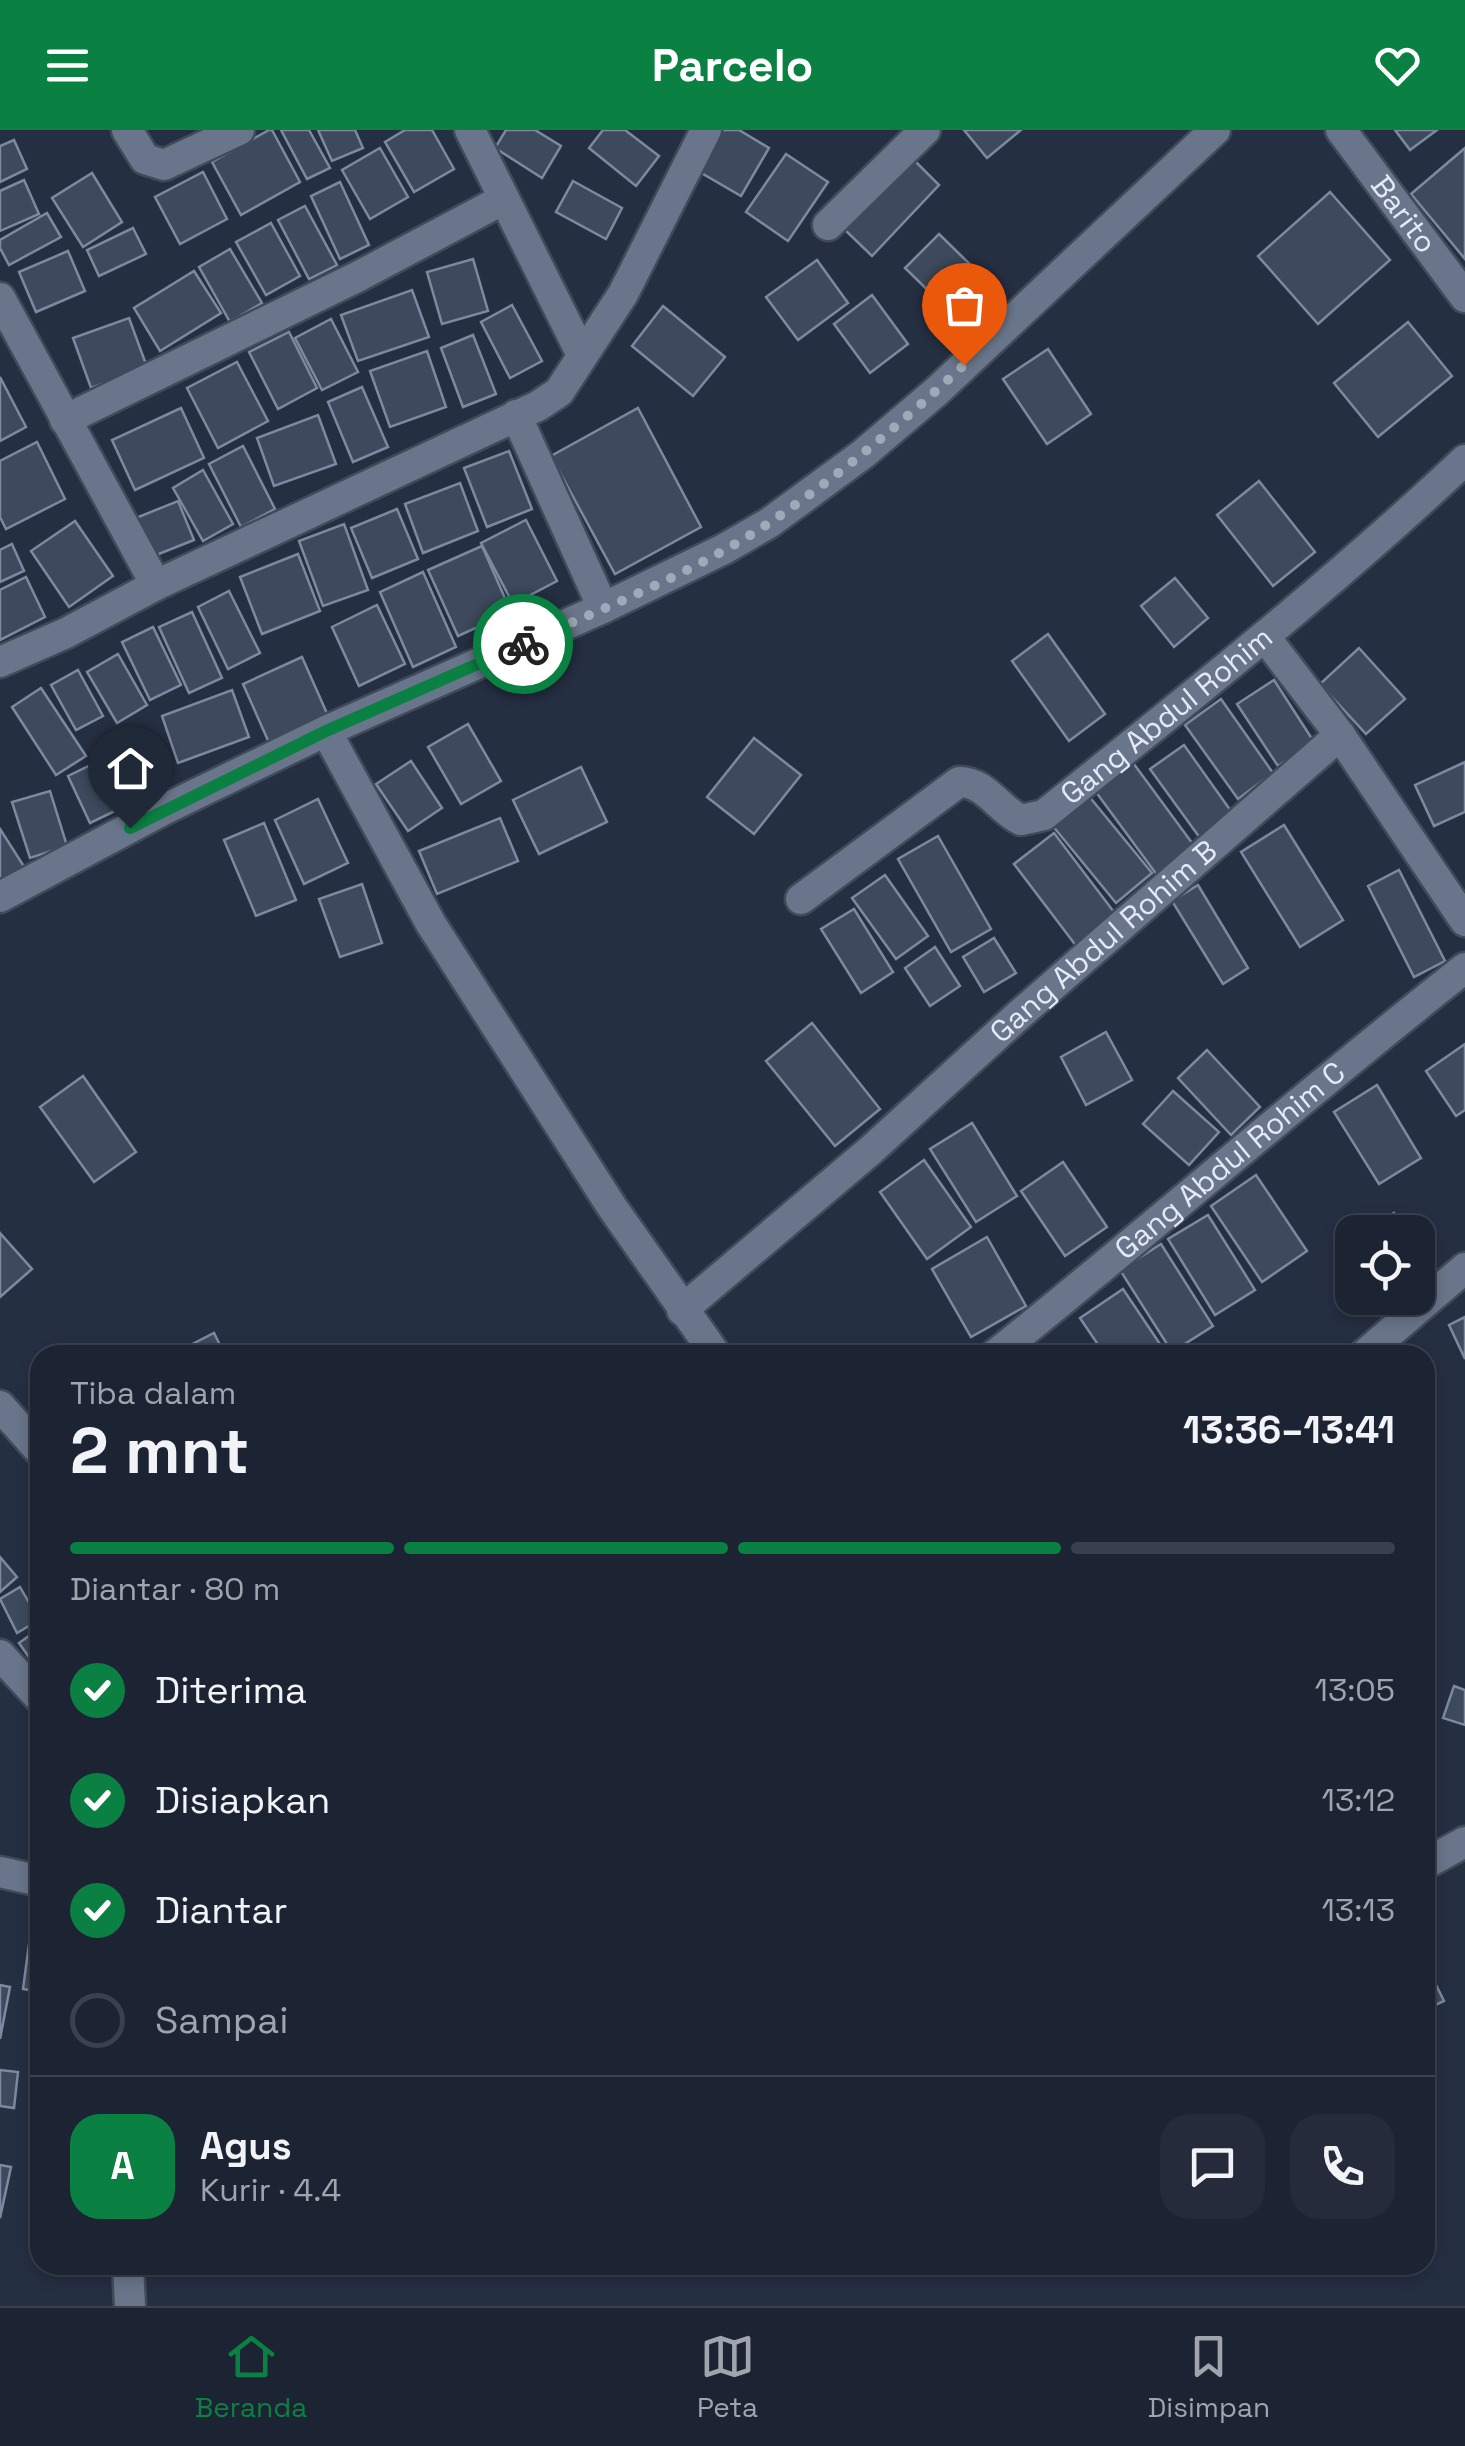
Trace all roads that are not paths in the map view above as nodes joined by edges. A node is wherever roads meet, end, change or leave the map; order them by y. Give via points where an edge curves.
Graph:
1 (126, 130) edge
2 (238, 130) edge
3 (706, 130) edge
4 (925, 130) edge
5 (1215, 130) edge
6 (1341, 130) edge
7 (476, 134) edge
8 (504, 199) junction
9 (828, 225) dead end
10 (1465, 297) edge
11 (0, 298) edge
12 (582, 355) junction
13 (516, 415) junction
14 (65, 420) junction
15 (1465, 460) edge
16 (156, 584) junction
17 (603, 608) junction
18 (1265, 637) junction
19 (0, 662) edge
20 (326, 731) junction
21 (1340, 736) junction
22 (0, 898) edge
23 (801, 899) dead end
24 (1465, 921) edge
25 (1465, 968) edge
26 (1465, 1268) edge
27 (682, 1310) junction
28 (708, 1345) edge
29 (1007, 1345) edge
30 (1376, 1345) edge
31 (0, 1406) edge
32 (30, 1440) edge
33 (0, 1655) edge
34 (30, 1687) edge
35 (1465, 1842) edge
36 (1435, 1858) edge
37 (0, 1872) edge
38 (30, 1879) edge
39 (128, 2275) edge
40 (130, 2306) edge

1 - 2 street via 139,154 164,165
3 - 12 street via 622,294
4 - 9 street
5 - 17 street via 864,454 724,549
6 - 10 street, Barito
7 - 8 street
8 - 12 street
8 - 14 street
11 - 14 street
12 - 13 street via 559,392
13 - 16 street
13 - 17 street
14 - 16 street
15 - 18 street, Gang Abdul Rohim
16 - 19 street
17 - 20 street
18 - 21 street
18 - 23 street, Gang Abdul Rohim via 1044,815 1021,820 978,784 959,782
20 - 22 street
20 - 27 street via 431,924
21 - 24 street
21 - 27 street, Gang Abdul Rohim B
25 - 29 street, Gang Abdul Rohim C
26 - 30 street
27 - 28 street
31 - 32 street
33 - 34 street
35 - 36 street
37 - 38 street
39 - 40 street

